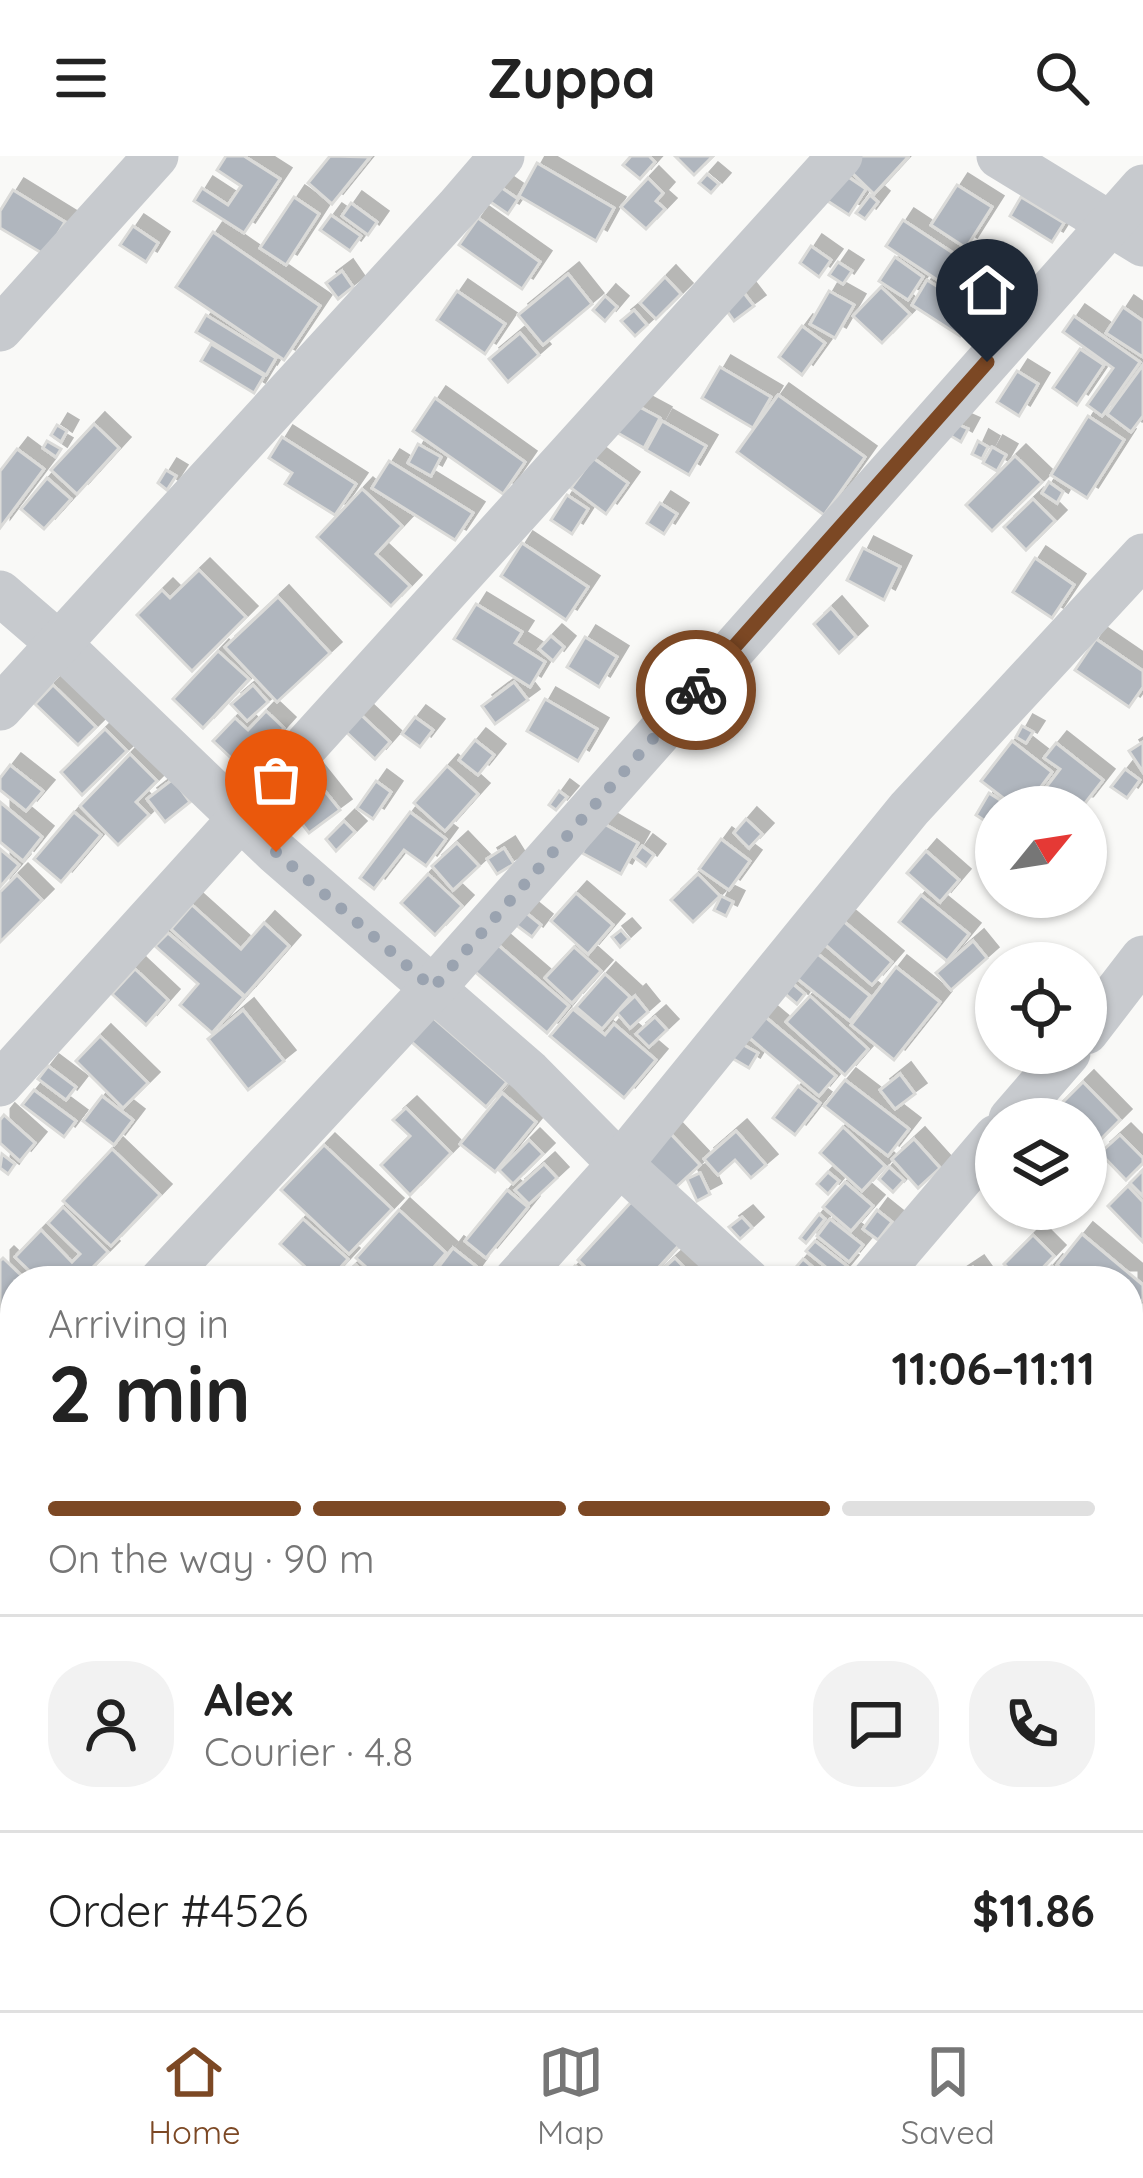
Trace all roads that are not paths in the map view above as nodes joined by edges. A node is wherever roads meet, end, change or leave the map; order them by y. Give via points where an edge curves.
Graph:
1 (156, 156) edge
2 (502, 156) edge
3 (840, 156) edge
4 (999, 156) edge
5 (1143, 187) edge
6 (1126, 234) edge
7 (0, 329) edge
8 (1143, 556) edge
9 (0, 593) edge
10 (58, 643) junction
11 (0, 708) edge
12 (241, 818) junction
13 (1143, 958) edge
14 (433, 988) junction
15 (1107, 1005) edge
16 (1050, 1074) edge
17 (0, 1084) edge
18 (1029, 1098) edge
19 (975, 1162) edge
20 (620, 1164) junction
21 (175, 1266) edge
22 (528, 1266) edge
23 (732, 1266) edge
24 (886, 1266) edge

1 - 7 street
2 - 10 street
3 - 12 street
4 - 6 street
5 - 6 street
6 - 14 street
8 - 20 street via 909,809
9 - 10 street
10 - 11 street
10 - 12 street
12 - 14 street
12 - 17 street
13 - 15 street
14 - 20 street
14 - 21 street
16 - 18 street
19 - 24 street
20 - 22 street
20 - 23 street

